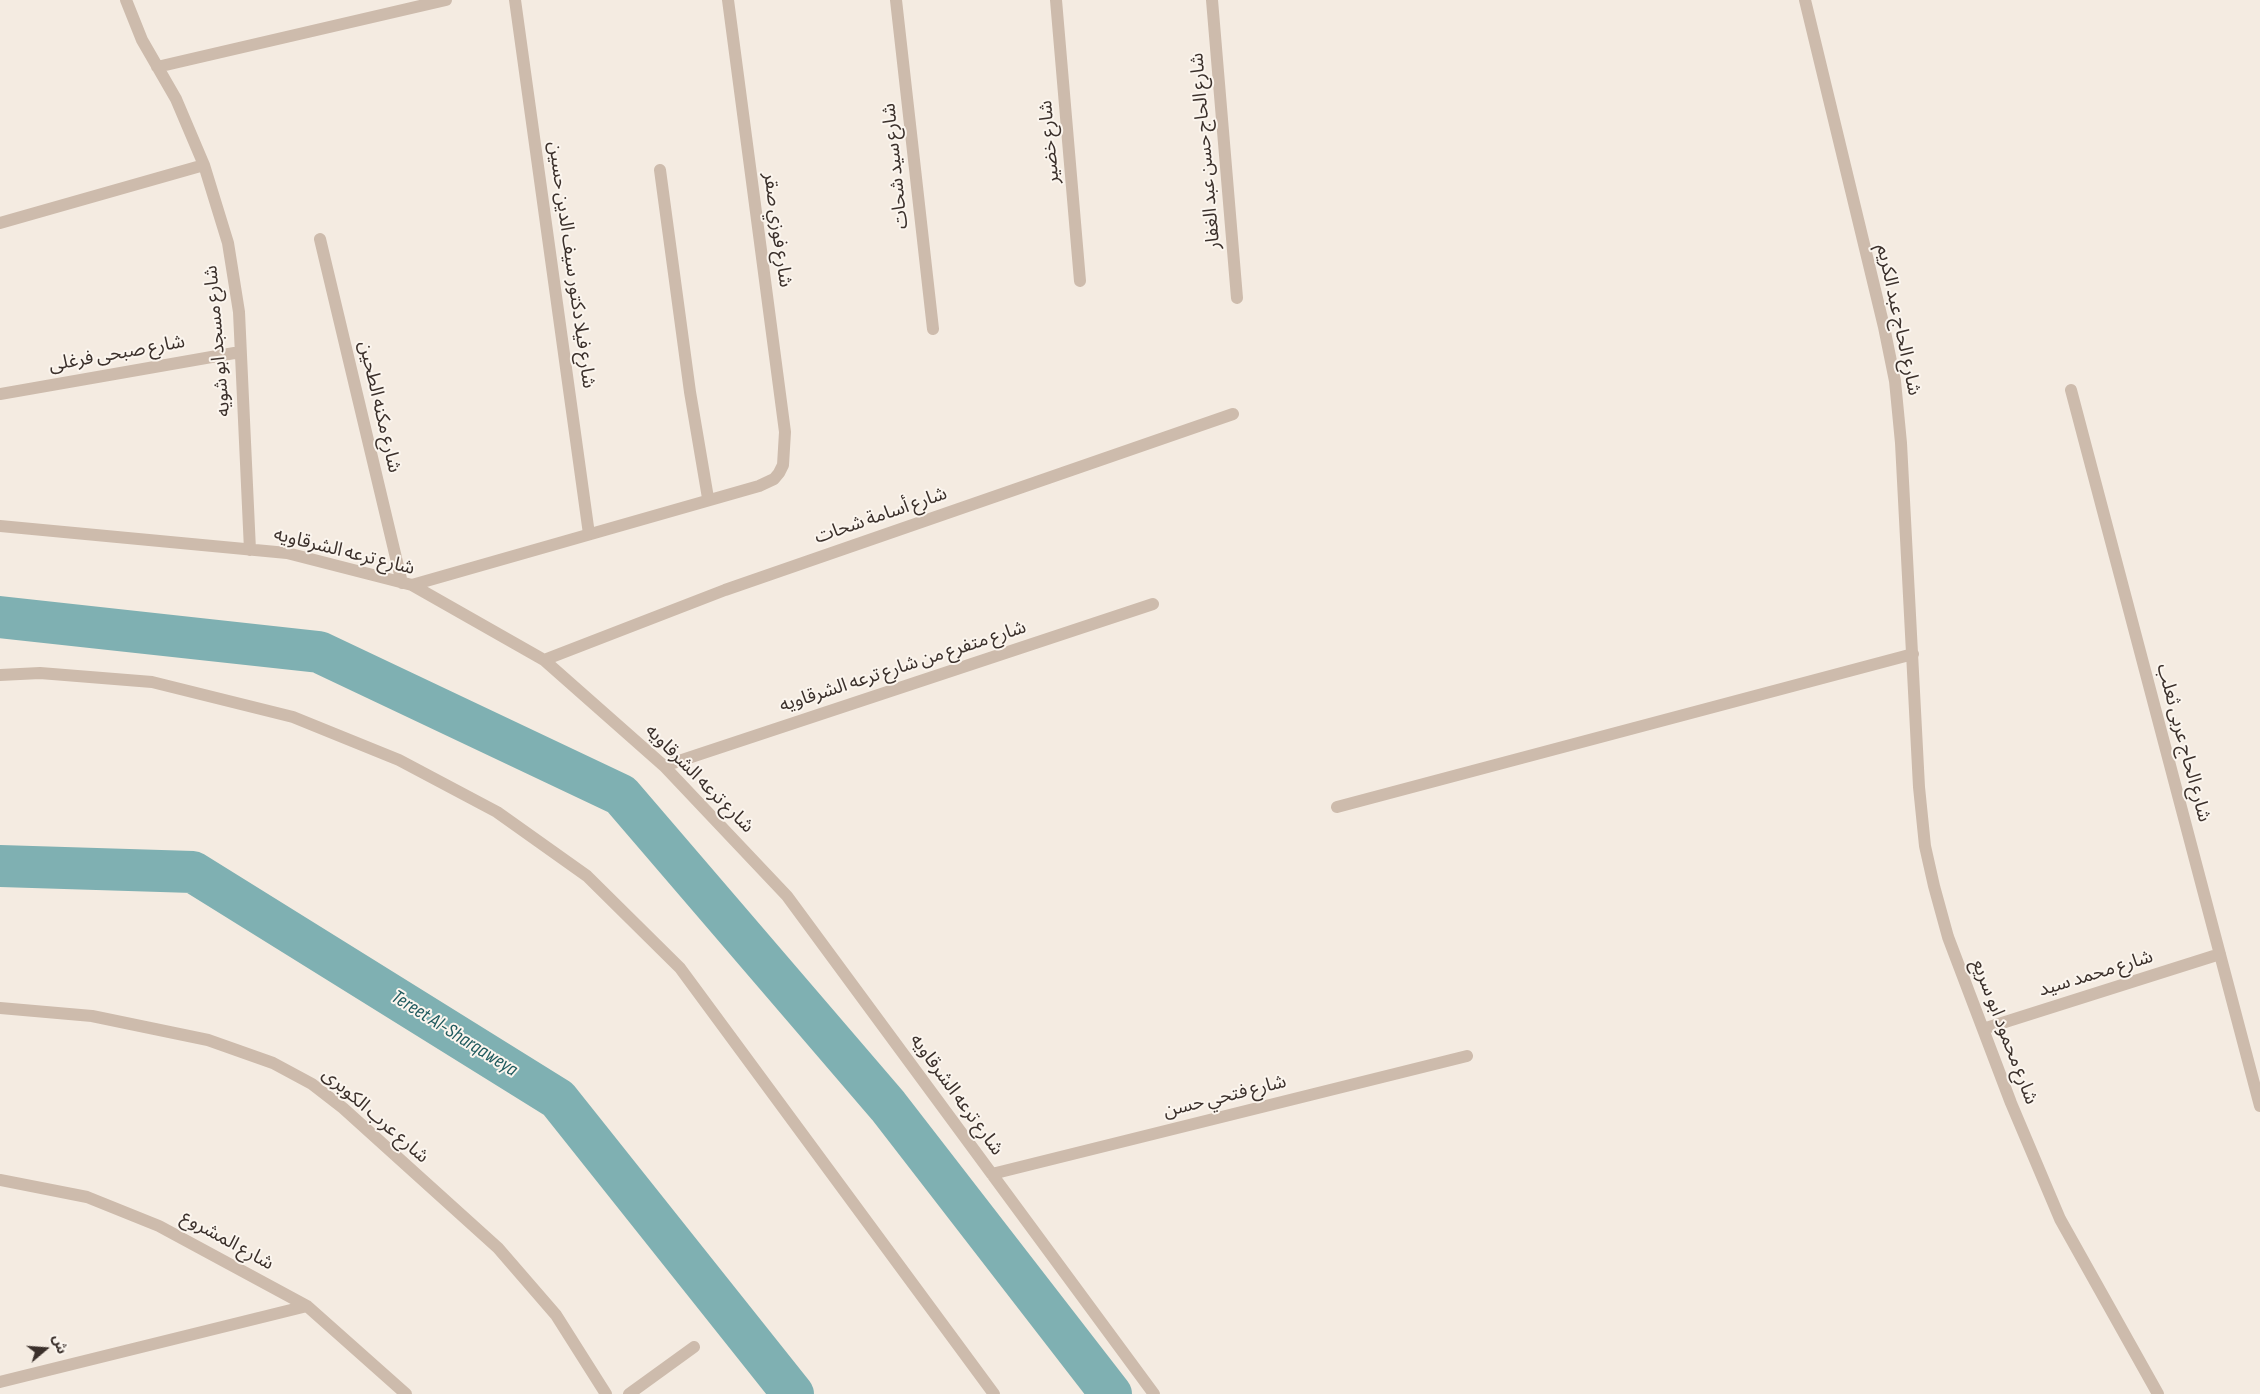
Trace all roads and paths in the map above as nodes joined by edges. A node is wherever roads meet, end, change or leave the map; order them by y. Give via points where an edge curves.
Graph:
1 (126, 0) edge
2 (446, 0) edge
3 (515, 0) edge
4 (728, 0) edge
5 (896, 0) edge
6 (1056, 0) edge
7 (1212, 0) edge
8 (1805, 0) edge
9 (158, 67) junction
10 (204, 165) junction
11 (660, 170) dead end
12 (0, 223) edge
13 (320, 240) dead end
14 (1080, 282) dead end
15 (1237, 298) dead end
16 (933, 329) dead end
17 (240, 352) junction
18 (2071, 390) dead end
19 (0, 394) edge
20 (1233, 414) dead end
21 (708, 498) junction
22 (0, 526) edge
23 (589, 534) junction
24 (250, 550) junction
25 (406, 584) junction
26 (1153, 604) dead end
27 (1914, 654) junction
28 (544, 660) junction
29 (0, 674) edge
30 (664, 766) junction
31 (1337, 807) dead end
32 (2220, 954) junction
33 (0, 1008) edge
34 (1983, 1029) junction
35 (1467, 1056) dead end
36 (2260, 1106) edge
37 (992, 1174) junction
38 (0, 1180) edge
39 (307, 1306) junction
40 (694, 1347) dead end
41 (0, 1382) edge
42 (406, 1394) edge
43 (606, 1394) edge
44 (630, 1394) edge
45 (994, 1394) edge
46 (1154, 1394) edge
47 (2158, 1394) edge

1 - 9 street, شارع مسجد ابو شويه via 142,40
2 - 9 street
3 - 23 street, شارع فيلا دكتور سيف الدين حسين
4 - 21 street, شارع فوزي صقر via 785,432 783,465 774,479 759,486
5 - 16 street, شارع سيد شحات
6 - 14 street, شارع خضير
7 - 15 street, شارع الحاج حسن عبد الغفار
8 - 27 street, شارع الحاج عبد الكريم via 1895,381 1902,444
9 - 10 street, شارع مسجد ابو شويه via 176,99
10 - 12 street
10 - 17 street, شارع مسجد ابو شويه via 228,243 239,312
11 - 21 street
13 - 25 street, شارع مكنه الطحين
17 - 19 street, شارع صبحى فرغلى
17 - 24 street, شارع مسجد ابو شويه
18 - 32 street, شارع الحاج عربى ثعلب
20 - 28 street, شارع أسامة شحات via 725,590
21 - 23 street
22 - 24 street, شارع ترعه الشرقاويه
23 - 25 street
24 - 25 street, شارع ترعه الشرقاويه via 287,554
25 - 28 street, شارع ترعه الشرقاويه
26 - 30 street, شارع متفرع من شارع ترعه الشرقاويه
27 - 31 street
27 - 34 street, شارع محمود ابو سريع via 1924,846 1948,937
28 - 30 street, شارع ترعه الشرقاويه
29 - 45 street via 40,673 152,682 293,718 399,760 488,808 587,876 680,968
30 - 37 street, شارع ترعه الشرقاويه via 787,896
32 - 34 street, شارع محمد سيد
32 - 36 street, شارع الحاج عربى ثعلب
33 - 43 street, شارع عرب الكوبرى via 92,1016 208,1040 273,1063 312,1084 343,1108 498,1248 556,1315
34 - 47 street, شارع محمود ابو سريع via 2060,1218
35 - 37 street, شارع فتحي حسن
37 - 46 street, شارع ترعه الشرقاويه
38 - 39 street, شارع المشروع via 87,1197 159,1226
39 - 41 street
39 - 42 street, شارع المشروع
40 - 44 street

